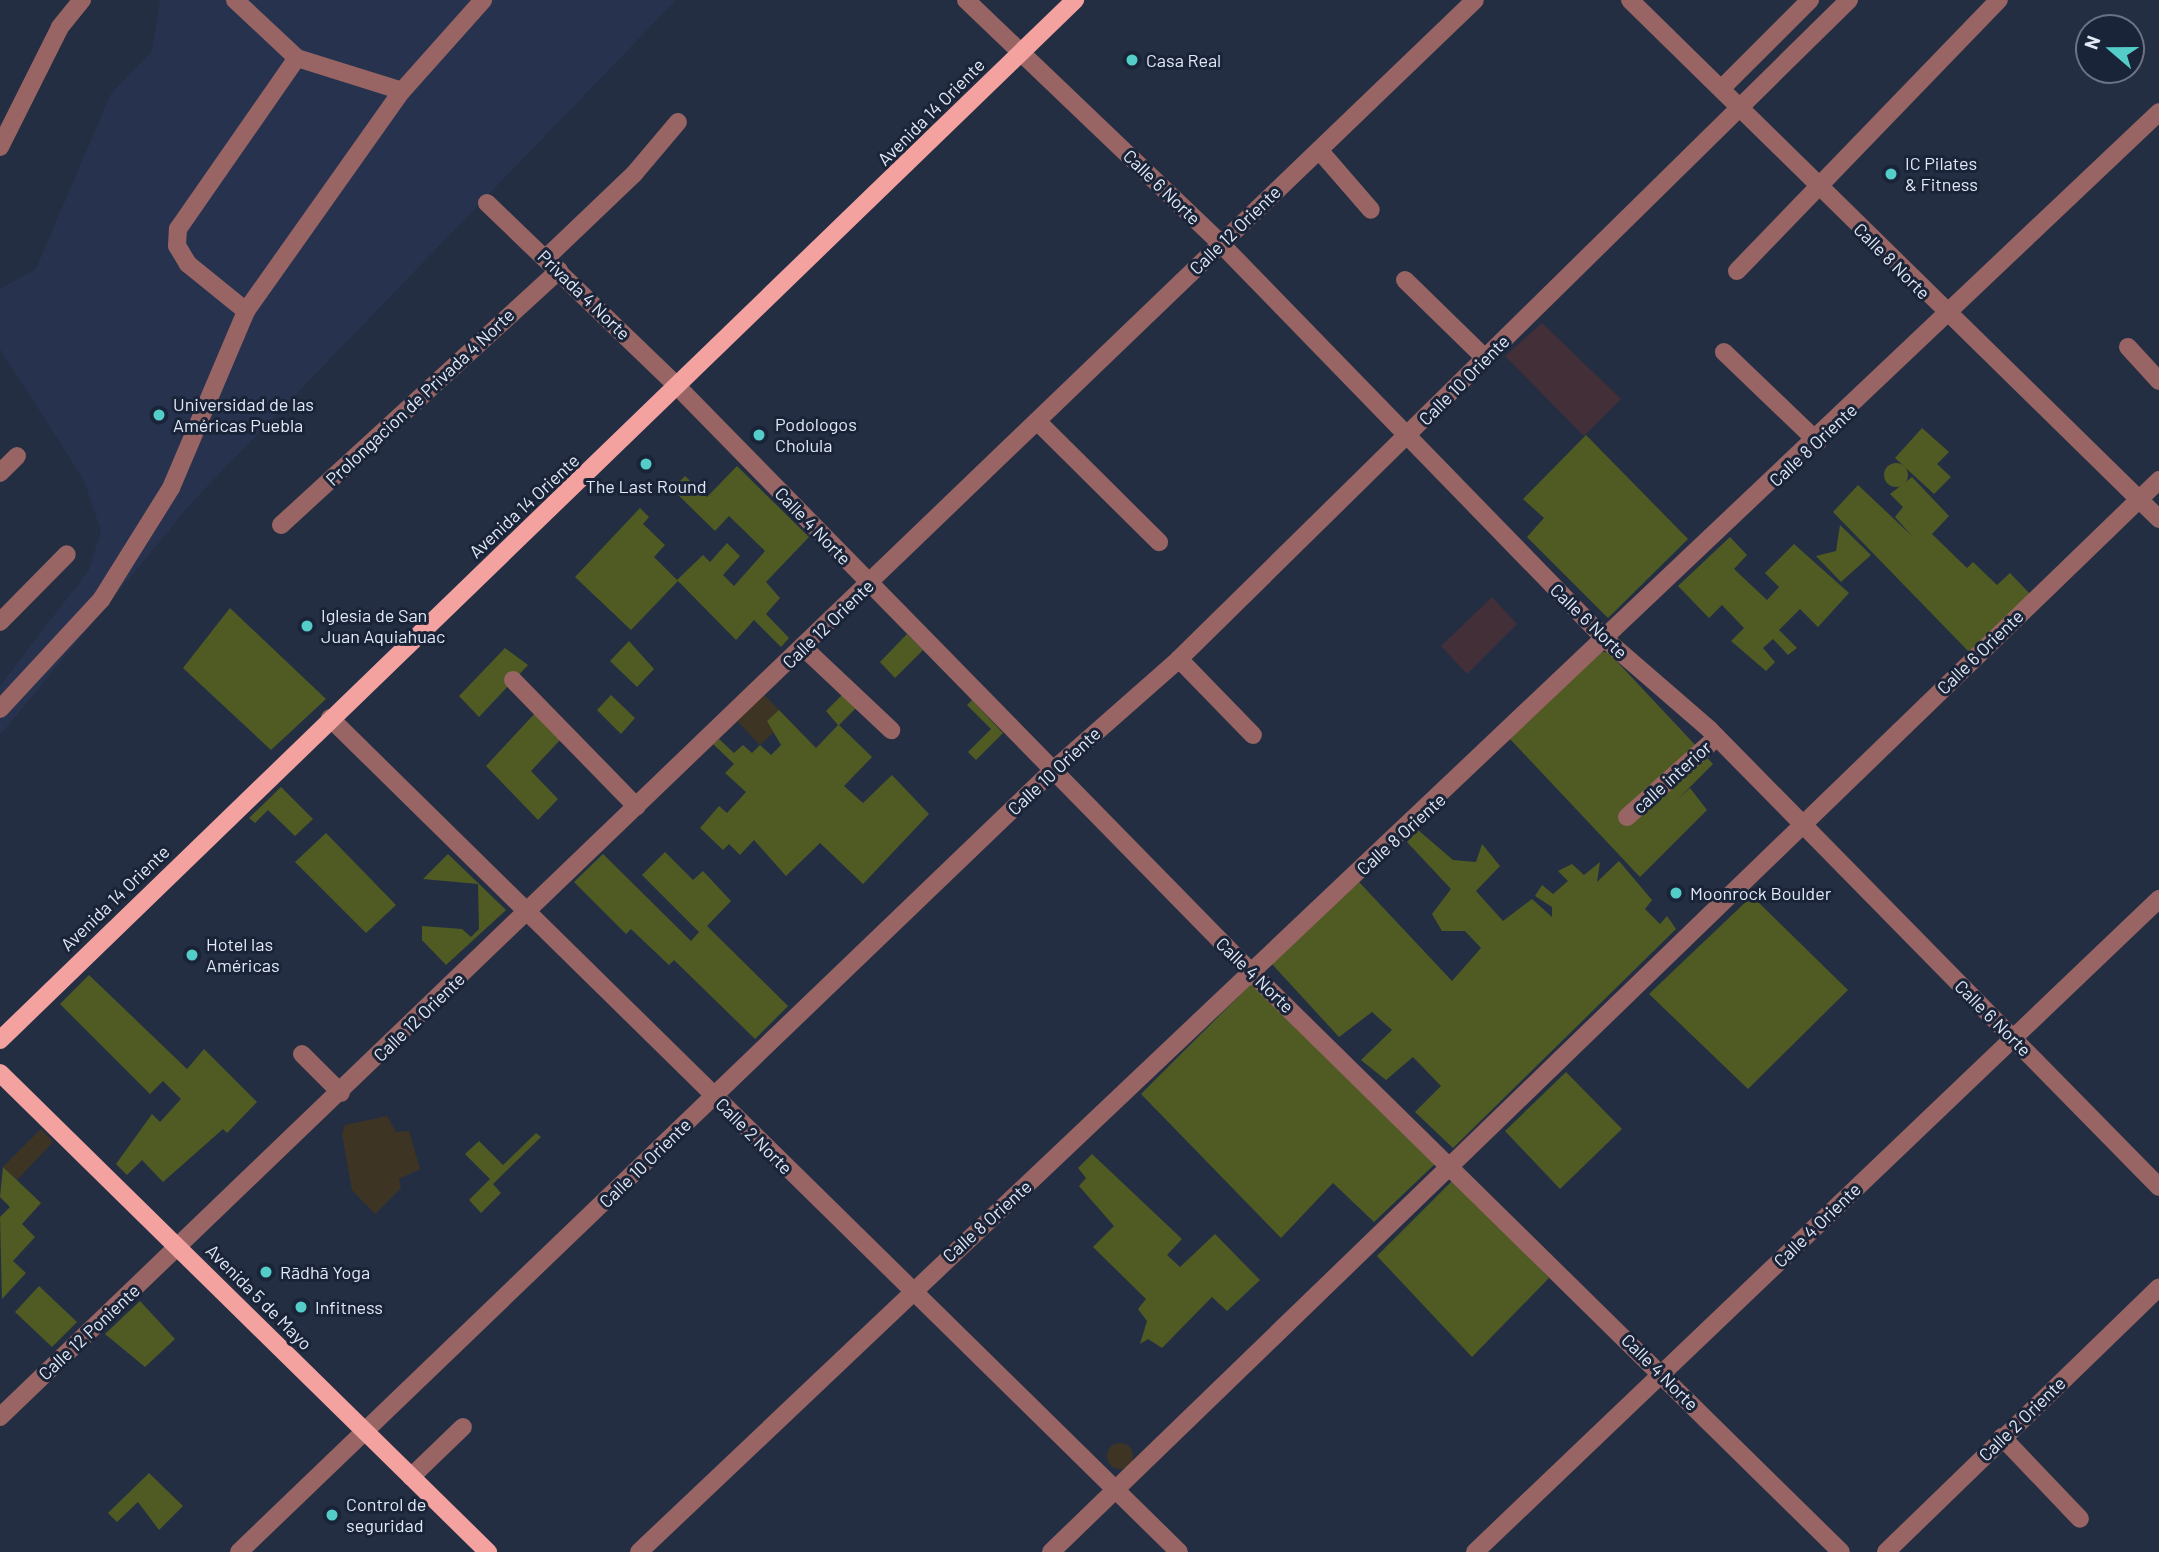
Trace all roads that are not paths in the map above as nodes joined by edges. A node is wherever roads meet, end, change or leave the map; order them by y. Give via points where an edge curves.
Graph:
1 (82, 0) edge
2 (235, 0) edge
3 (483, 0) edge
4 (965, 0) edge
5 (1075, 0) edge
6 (1475, 0) edge
7 (1810, 0) edge
8 (1849, 0) edge
9 (1999, 0) edge
10 (1635, 2) edge
11 (1022, 52) junction
12 (297, 58) junction
13 (1721, 89) junction
14 (402, 92) junction
15 (1741, 109) junction
16 (2159, 112) edge
17 (678, 122) dead end
18 (0, 147) edge
19 (1319, 150) junction
20 (1818, 188) junction
21 (487, 203) dead end
22 (1371, 210) dead end
23 (1222, 244) junction
24 (553, 264) junction
25 (1737, 271) dead end
26 (1405, 280) dead end
27 (246, 311) junction
28 (1947, 315) junction
29 (2128, 347) dead end
30 (1724, 352) dead end
31 (1485, 358) junction
32 (2159, 381) edge
33 (679, 389) junction
34 (1037, 421) junction
35 (1406, 439) junction
36 (1818, 442) junction
37 (17, 456) dead end
38 (0, 473) edge
39 (2159, 480) edge
40 (2140, 500) junction
41 (2159, 519) edge
42 (281, 525) dead end
43 (1159, 542) dead end
44 (67, 554) dead end
45 (869, 584) junction
46 (0, 621) edge
47 (1604, 638) junction
48 (804, 648) junction
49 (1179, 659) junction
50 (513, 680) dead end
51 (0, 709) edge
52 (330, 718) junction
53 (891, 730) dead end
54 (1253, 735) dead end
55 (1717, 737) junction
56 (1051, 772) junction
57 (637, 807) junction
58 (1627, 817) dead end
59 (1801, 824) junction
60 (2159, 899) edge
61 (526, 914) junction
62 (1251, 972) junction
63 (2012, 1037) junction
64 (0, 1040) edge
65 (302, 1054) dead end
66 (0, 1073) edge
67 (341, 1093) junction
68 (714, 1096) junction
69 (1451, 1163) junction
70 (2159, 1187) edge
71 (180, 1248) junction
72 (2159, 1287) edge
73 (910, 1291) junction
74 (1661, 1373) junction
75 (0, 1417) edge
76 (463, 1427) dead end
77 (367, 1432) junction
78 (2002, 1437) junction
79 (411, 1477) junction
80 (1116, 1490) junction
81 (2080, 1519) dead end
82 (239, 1552) edge
83 (488, 1552) edge
84 (639, 1552) edge
85 (1051, 1552) edge
86 (1179, 1552) edge
87 (1475, 1552) edge
88 (1841, 1552) edge
89 (1886, 1552) edge

1 - 18 street via 60,27
2 - 12 street
3 - 14 street
4 - 11 street, Calle 6 Norte
5 - 11 main road, Avenida 14 Oriente
6 - 19 street, Calle 12 Oriente
7 - 13 street
8 - 15 street, Calle 10 Oriente
9 - 20 street
10 - 13 street, Calle 8 Norte
11 - 23 street, Calle 6 Norte
11 - 33 main road, Avenida 14 Oriente
12 - 14 street
12 - 27 street via 178,229 177,246 188,264
13 - 15 street, Calle 8 Norte
14 - 27 street
15 - 20 street, Calle 8 Norte
15 - 31 street, Calle 10 Oriente
16 - 28 street, Calle 8 Oriente
17 - 24 street, Prolongacion de Privada 4 Norte
19 - 22 street
19 - 23 street, Calle 12 Oriente
20 - 25 street
20 - 28 street, Calle 8 Norte
21 - 24 street, Privada 4 Norte
23 - 34 street, Calle 12 Oriente
23 - 35 street, Calle 6 Norte
24 - 33 street, Privada 4 Norte
24 - 42 street, Prolongacion de Privada 4 Norte
26 - 31 street
27 - 51 street via 171,488 101,600
28 - 36 street, Calle 8 Oriente
28 - 40 street, Calle 8 Norte
29 - 32 street
30 - 36 street
31 - 35 street, Calle 10 Oriente
33 - 45 street, Calle 4 Norte
33 - 52 main road, Avenida 14 Oriente
34 - 43 street
34 - 45 street, Calle 12 Oriente
35 - 47 street, Calle 6 Norte
35 - 49 street, Calle 10 Oriente
36 - 47 street, Calle 8 Oriente
37 - 38 street
39 - 40 street, Calle 6 Oriente
40 - 41 street, Calle 8 Norte
40 - 59 street, Calle 6 Oriente
44 - 46 street
45 - 48 street, Calle 12 Oriente
45 - 56 street, Calle 4 Norte
47 - 55 street, Calle 6 Norte
47 - 62 street, Calle 8 Oriente
48 - 53 street
48 - 57 street, Calle 12 Oriente
49 - 54 street
49 - 56 street, Calle 10 Oriente
50 - 57 street
52 - 61 street, Calle 2 Norte
52 - 64 main road, Avenida 14 Oriente
55 - 58 street, calle interior
55 - 59 street, Calle 6 Norte
56 - 62 street, Calle 4 Norte
56 - 68 street, Calle 10 Oriente
57 - 61 street, Calle 12 Oriente
59 - 63 street, Calle 6 Norte
59 - 69 street, Calle 6 Oriente
60 - 63 street, Calle 4 Oriente
61 - 67 street, Calle 12 Oriente
61 - 68 street, Calle 2 Norte
62 - 69 street, Calle 4 Norte
62 - 73 street, Calle 8 Oriente via 1125,1096
63 - 70 street, Calle 6 Norte
63 - 74 street, Calle 4 Oriente
65 - 67 street
66 - 71 main road, Avenida 5 de Mayo
67 - 71 street, Calle 12 Oriente
68 - 73 street, Calle 2 Norte
68 - 77 street, Calle 10 Oriente
69 - 74 street, Calle 4 Norte
69 - 80 street, Calle 6 Oriente
71 - 75 street, Calle 12 Poniente
71 - 77 main road, Avenida 5 de Mayo
72 - 78 street, Calle 2 Oriente
73 - 80 street, Calle 2 Norte
73 - 84 street, Calle 8 Oriente
74 - 87 street, Calle 4 Oriente
74 - 88 street, Calle 4 Norte
76 - 79 street
77 - 79 main road, Avenida 5 de Mayo
77 - 82 street, Calle 10 Oriente
78 - 81 street
78 - 89 street, Calle 2 Oriente
79 - 83 main road, Avenida 5 de Mayo
80 - 85 street, Calle 6 Oriente
80 - 86 street, Calle 2 Norte

